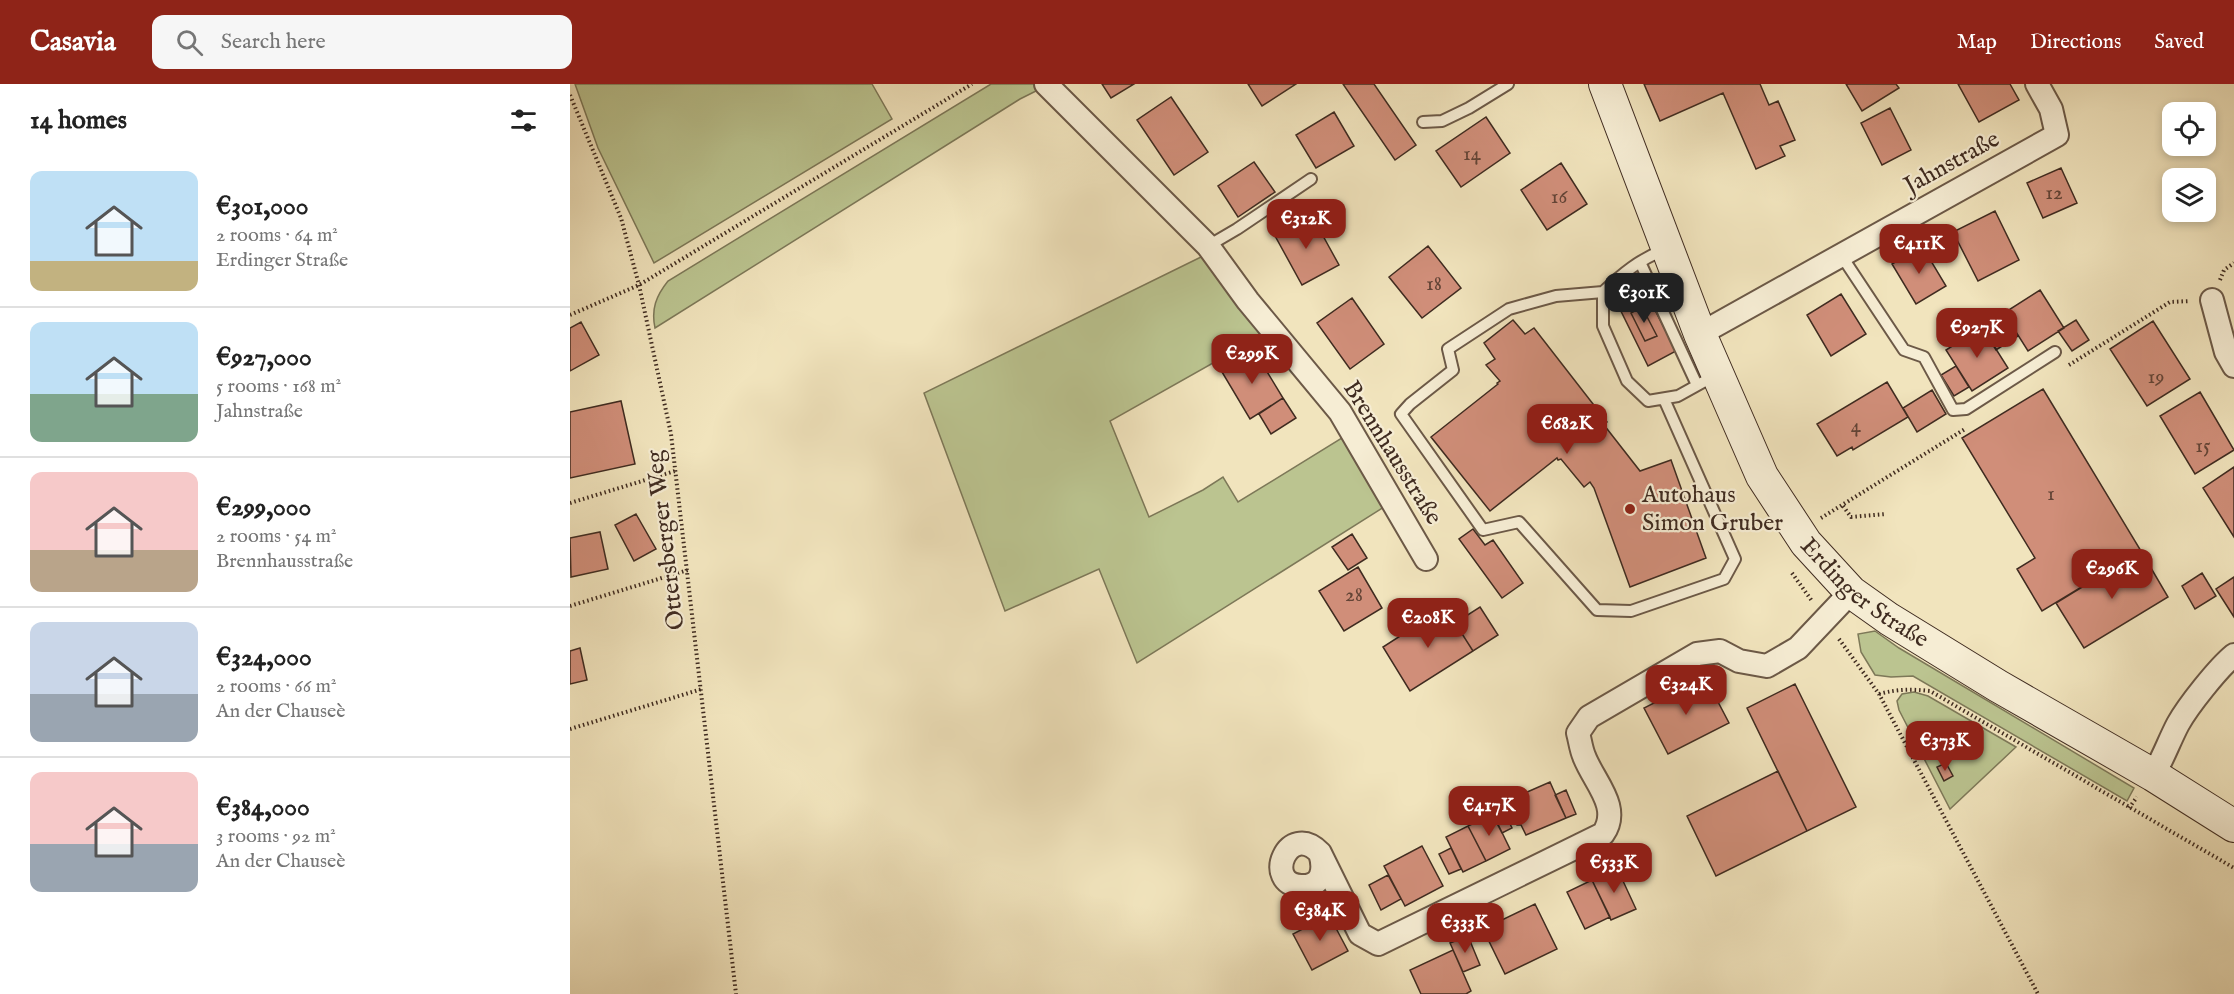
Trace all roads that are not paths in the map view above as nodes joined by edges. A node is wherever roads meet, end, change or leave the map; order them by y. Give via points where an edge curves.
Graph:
1 (1046, 84) edge
2 (1508, 84) edge
3 (2037, 84) edge
4 (1607, 85) edge
5 (1423, 122) dead end
6 (1311, 179) dead end
7 (1208, 246) junction
8 (1841, 255) junction
9 (1654, 256) junction
10 (1603, 292) junction
11 (2212, 300) dead end
12 (1700, 334) junction
13 (2055, 352) dead end
14 (2234, 366) edge
15 (1707, 380) junction
16 (1664, 399) junction
17 (1426, 559) dead end
18 (1851, 592) junction
19 (2234, 656) edge
20 (2153, 775) junction
21 (2234, 826) edge
22 (1320, 852) dead end

1 - 7 street, Brennhausstraße
2 - 5 lane via 1442,121
3 - 8 street, Jahnstraße via 2051,109 2057,135
4 - 9 main road, Erdinger Straße
6 - 7 lane
7 - 17 street, Brennhausstraße via 1340,412
8 - 12 street, Jahnstraße
8 - 13 lane via 1904,350 1924,357 1953,410 1966,409
9 - 10 lane via 1624,271
9 - 12 main road, Erdinger Straße
9 - 15 lane
10 - 16 lane via 1603,326 1627,381 1648,401
10 - 16 lane via 1556,296 1509,309 1448,349 1453,370 1401,414 1483,530 1519,522 1597,610 1632,611 1724,579 1735,559
11 - 14 street via 2226,352
12 - 15 main road, Erdinger Straße
15 - 16 lane
15 - 18 main road, Erdinger Straße via 1806,543
18 - 20 main road, Erdinger Straße via 1988,680
18 - 22 street via 1798,648 1767,666 1739,661 1720,651 1697,654 1589,717 1578,733 1584,756 1610,808 1610,824 1603,834 1378,944 1360,934
19 - 20 street via 2178,723
20 - 21 main road, Erdinger Straße

